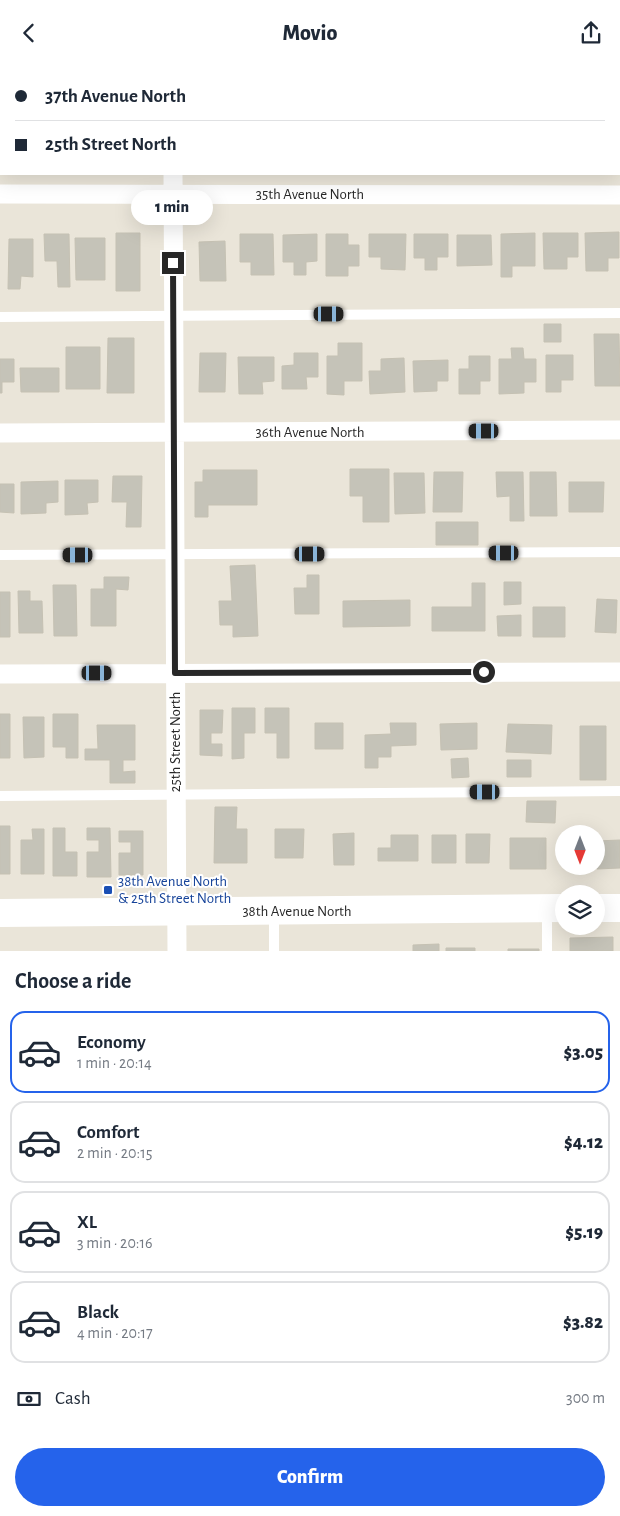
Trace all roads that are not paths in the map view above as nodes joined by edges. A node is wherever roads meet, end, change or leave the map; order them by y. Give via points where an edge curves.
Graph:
1 (173, 175) edge
2 (173, 193) junction
3 (0, 194) edge
4 (620, 195) edge
5 (620, 313) edge
6 (173, 315) junction
7 (0, 317) edge
8 (620, 430) edge
9 (0, 433) edge
10 (174, 433) junction
11 (620, 552) edge
12 (0, 555) edge
13 (175, 555) junction
14 (620, 672) edge
15 (175, 673) junction
16 (0, 674) edge
17 (620, 791) edge
18 (175, 794) junction
19 (0, 795) edge
20 (555, 908) edge
21 (605, 908) edge
22 (620, 908) edge
23 (177, 912) junction
24 (274, 912) junction
25 (0, 913) edge
26 (555, 913) edge
27 (177, 951) edge
28 (274, 951) edge
29 (547, 951) edge

1 - 2 street, 25th Street North
2 - 3 street, 35th Avenue North
2 - 4 street, 35th Avenue North
2 - 6 street, 25th Street North
5 - 6 lane
6 - 7 lane
6 - 10 street, 25th Street North
8 - 10 street, 36th Avenue North
9 - 10 street, 36th Avenue North
10 - 13 street, 25th Street North
11 - 13 lane
12 - 13 lane
13 - 15 street, 25th Street North
14 - 15 street
15 - 16 street
15 - 18 street, 25th Street North
17 - 18 lane
18 - 19 lane
18 - 23 street, 25th Street North
20 - 24 main road, 38th Avenue North
21 - 22 main road
23 - 24 main road, 38th Avenue North
23 - 25 main road, 38th Avenue North
23 - 27 street, 25th Street North
24 - 28 lane
26 - 29 lane

